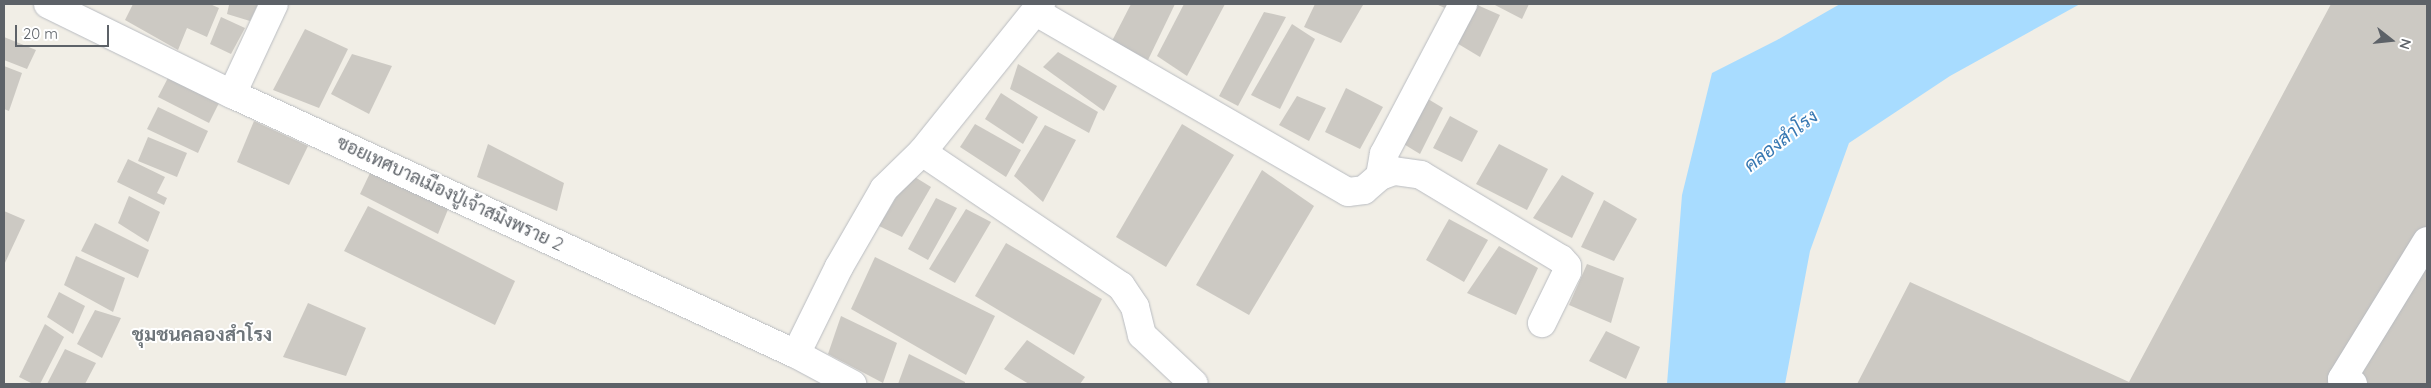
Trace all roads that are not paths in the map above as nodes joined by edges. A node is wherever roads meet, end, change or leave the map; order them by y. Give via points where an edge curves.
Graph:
1 (48, 4) edge
2 (274, 4) edge
3 (1463, 4) edge
4 (1038, 8) edge
5 (232, 94) junction
6 (922, 152) junction
7 (1380, 176) junction
8 (2427, 240) edge
9 (1542, 324) dead end
10 (796, 354) junction
11 (852, 384) edge
12 (1194, 384) edge
13 (2353, 384) edge

1 - 5 street, ซอยเทศบาลเมืองปู่เจ้าสมิงพราย 2
2 - 5 street
3 - 7 street via 1384,154
4 - 6 street
4 - 7 street via 1348,192 1364,190
5 - 10 street, ซอยเทศบาลเมืองปู่เจ้าสมิงพราย 2
6 - 10 street via 884,188 839,267
6 - 12 street via 1121,286 1135,307 1142,335
7 - 9 street via 1394,170 1421,175 1561,259 1567,266 1567,272
8 - 13 street via 2342,379
10 - 11 street, ซอยเทศบาลเมืองปู่เจ้าสมิงพราย 2

